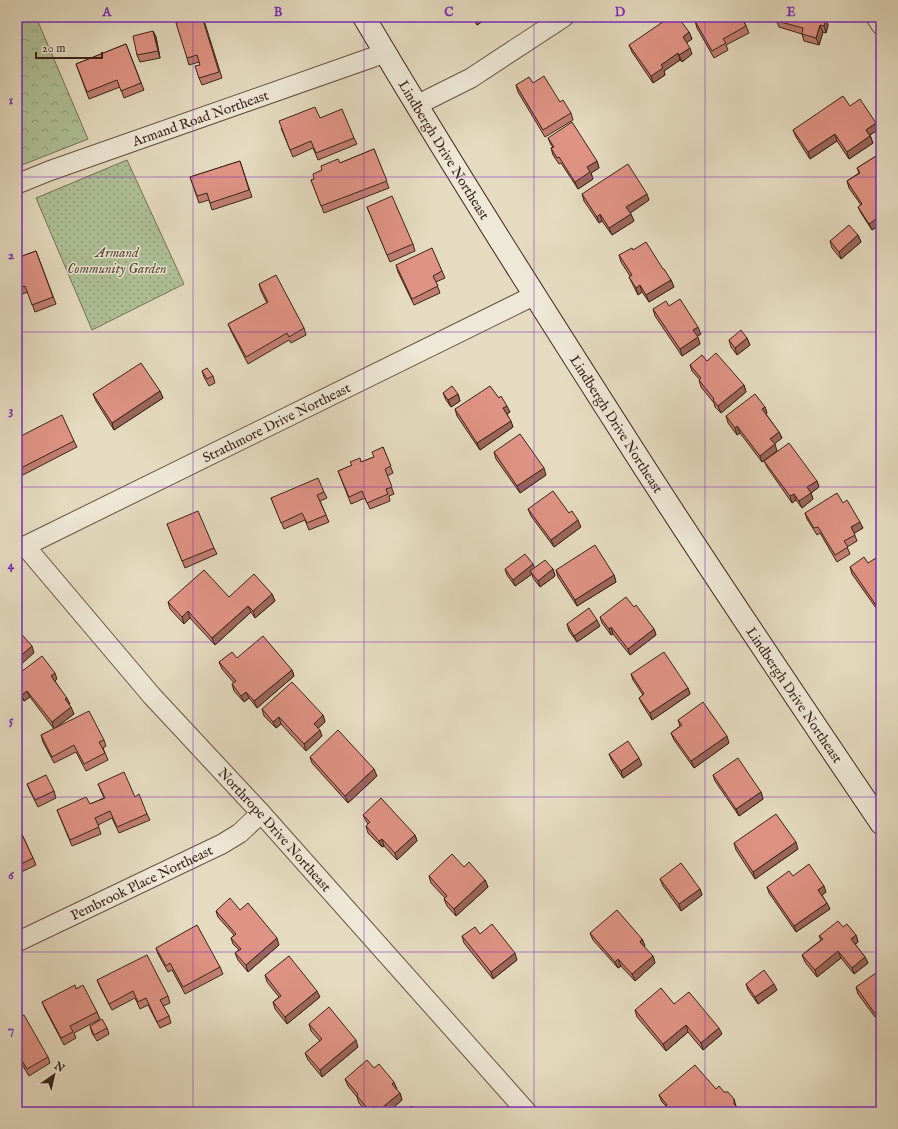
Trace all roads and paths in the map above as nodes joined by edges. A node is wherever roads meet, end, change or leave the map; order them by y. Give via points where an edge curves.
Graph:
1 (364, 17) edge
2 (564, 17) edge
3 (876, 17) edge
4 (881, 25) edge
5 (385, 53) junction
6 (417, 105) junction
7 (17, 184) edge
8 (535, 295) junction
9 (21, 548) edge
10 (261, 813) junction
11 (881, 823) edge
12 (17, 942) edge
13 (527, 1112) edge

1 - 5 main road, Lindbergh Drive Northeast
2 - 6 street via 472,78
3 - 4 street
5 - 6 main road, Lindbergh Drive Northeast
5 - 7 street, Armand Road Northeast
6 - 8 main road, Lindbergh Drive Northeast
8 - 9 street, Strathmore Drive Northeast
8 - 11 main road, Lindbergh Drive Northeast via 662,495
9 - 10 street, Northrope Drive Northeast via 152,696
10 - 12 street, Pembrook Place Northeast via 240,833 222,844
10 - 13 street, Northrope Drive Northeast

